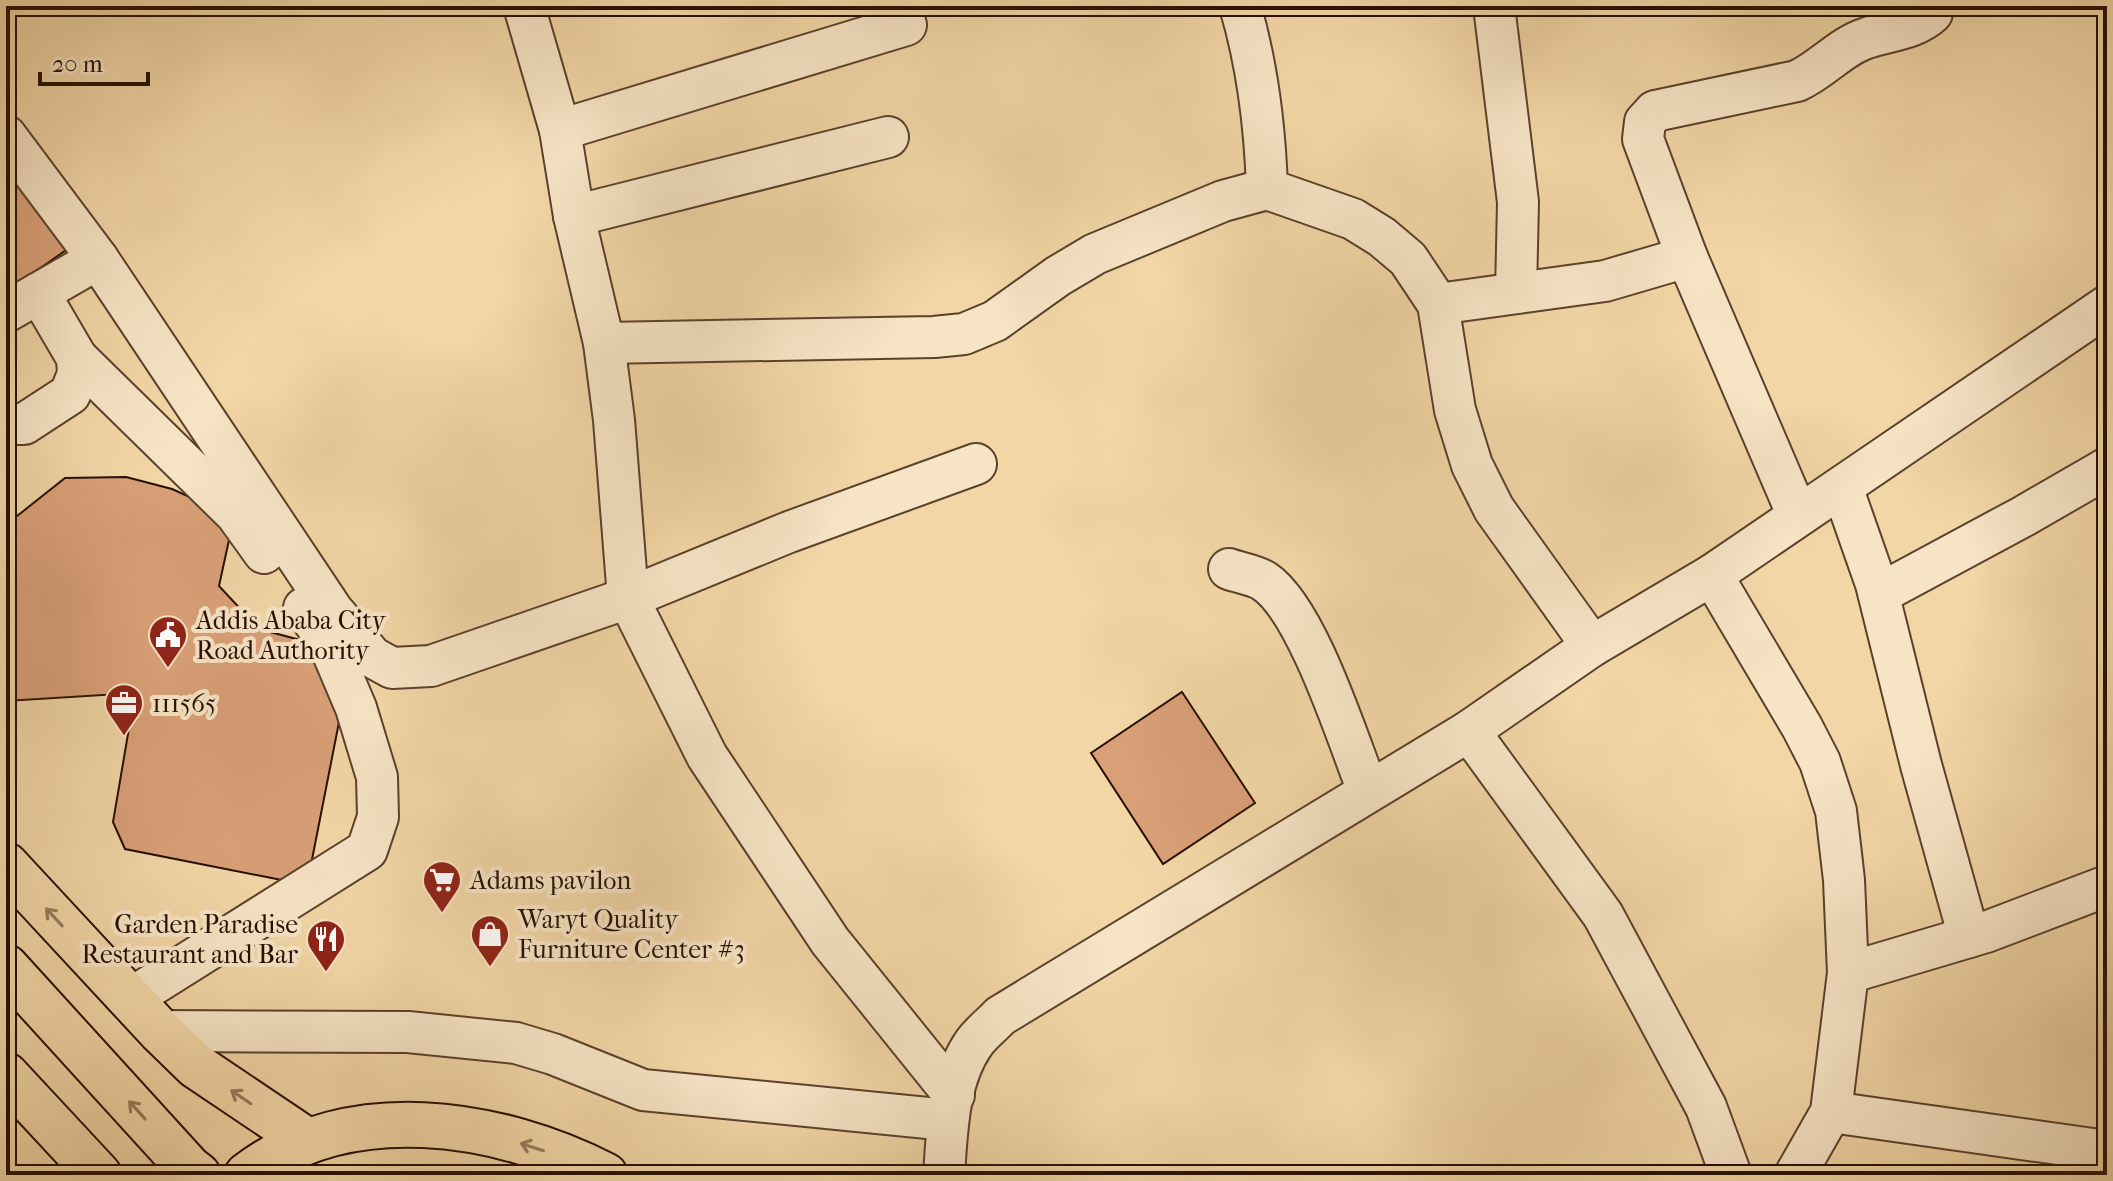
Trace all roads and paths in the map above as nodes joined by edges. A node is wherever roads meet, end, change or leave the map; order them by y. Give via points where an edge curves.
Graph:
1 (524, 6) edge
2 (1240, 6) edge
3 (1494, 6) edge
4 (1933, 6) edge
5 (906, 25) dead end
6 (560, 130) junction
7 (6, 136) edge
8 (888, 137) dead end
9 (1267, 189) junction
10 (574, 216) junction
11 (1687, 257) junction
12 (98, 259) junction
13 (1516, 293) junction
14 (22, 302) edge
15 (1438, 304) junction
16 (2107, 306) edge
17 (604, 343) junction
18 (77, 358) junction
19 (6, 424) edge
20 (976, 464) dead end
21 (2107, 468) edge
22 (1842, 487) junction
23 (1798, 516) junction
24 (1229, 569) dead end
25 (1712, 575) junction
26 (1879, 594) junction
27 (628, 598) junction
28 (1592, 646) junction
29 (1469, 731) junction
30 (1368, 791) junction
31 (6, 865) edge
32 (2107, 886) edge
33 (1969, 937) junction
34 (6, 967) edge
35 (1848, 973) junction
36 (130, 999) junction
37 (160, 1031) junction
38 (6, 1075) edge
39 (951, 1108) junction
40 (1831, 1112) junction
41 (306, 1140) junction
42 (2107, 1151) edge
43 (194, 1171) edge
44 (248, 1174) edge
45 (99, 1175) edge
46 (605, 1175) edge
47 (944, 1175) edge
48 (1731, 1175) edge
49 (1795, 1175) edge

1 - 6 street
2 - 9 street via 1265,125
3 - 13 street via 1518,202
4 - 11 street via 1919,25 1865,38 1797,81 1655,111 1645,122 1643,139
5 - 6 street
6 - 10 street
7 - 12 street
8 - 10 street
9 - 15 street via 1353,219 1382,237 1408,259
9 - 17 street via 1223,201 1095,254 995,321 964,334
10 - 17 street
11 - 13 street via 1605,281
11 - 23 street
12 - 14 street
12 - 27 street via 333,611 372,657 392,668 431,666
13 - 15 street
14 - 18 street
15 - 28 street via 1455,410 1472,465 1494,509
16 - 22 street
17 - 27 street
18 - 19 street via 78,374 70,394 24,424
18 - 36 street via 236,514 310,616 328,642 356,708 377,777 378,817 367,850
20 - 27 street
21 - 26 street
22 - 23 street
22 - 26 street
23 - 25 street
24 - 30 street via 1263,581 1306,634
25 - 28 street
25 - 35 street via 1820,762 1836,811
26 - 33 street
27 - 39 street via 707,756 830,941
28 - 29 street
29 - 30 street
29 - 48 street via 1603,915 1706,1107
30 - 39 street via 1000,1016 963,1063
36 -> 31 main road
32 - 33 street
33 - 35 street
43 -> 34 main road
35 - 40 street
36 - 37 main road
37 - 39 street via 408,1032 516,1043 643,1090
41 -> 37 main road via 196,1066
38 - 45 main road
39 - 47 street
40 - 42 street
40 - 49 street
41 - 44 main road
46 -> 41 main road via 510,1140 438,1125 370,1125

